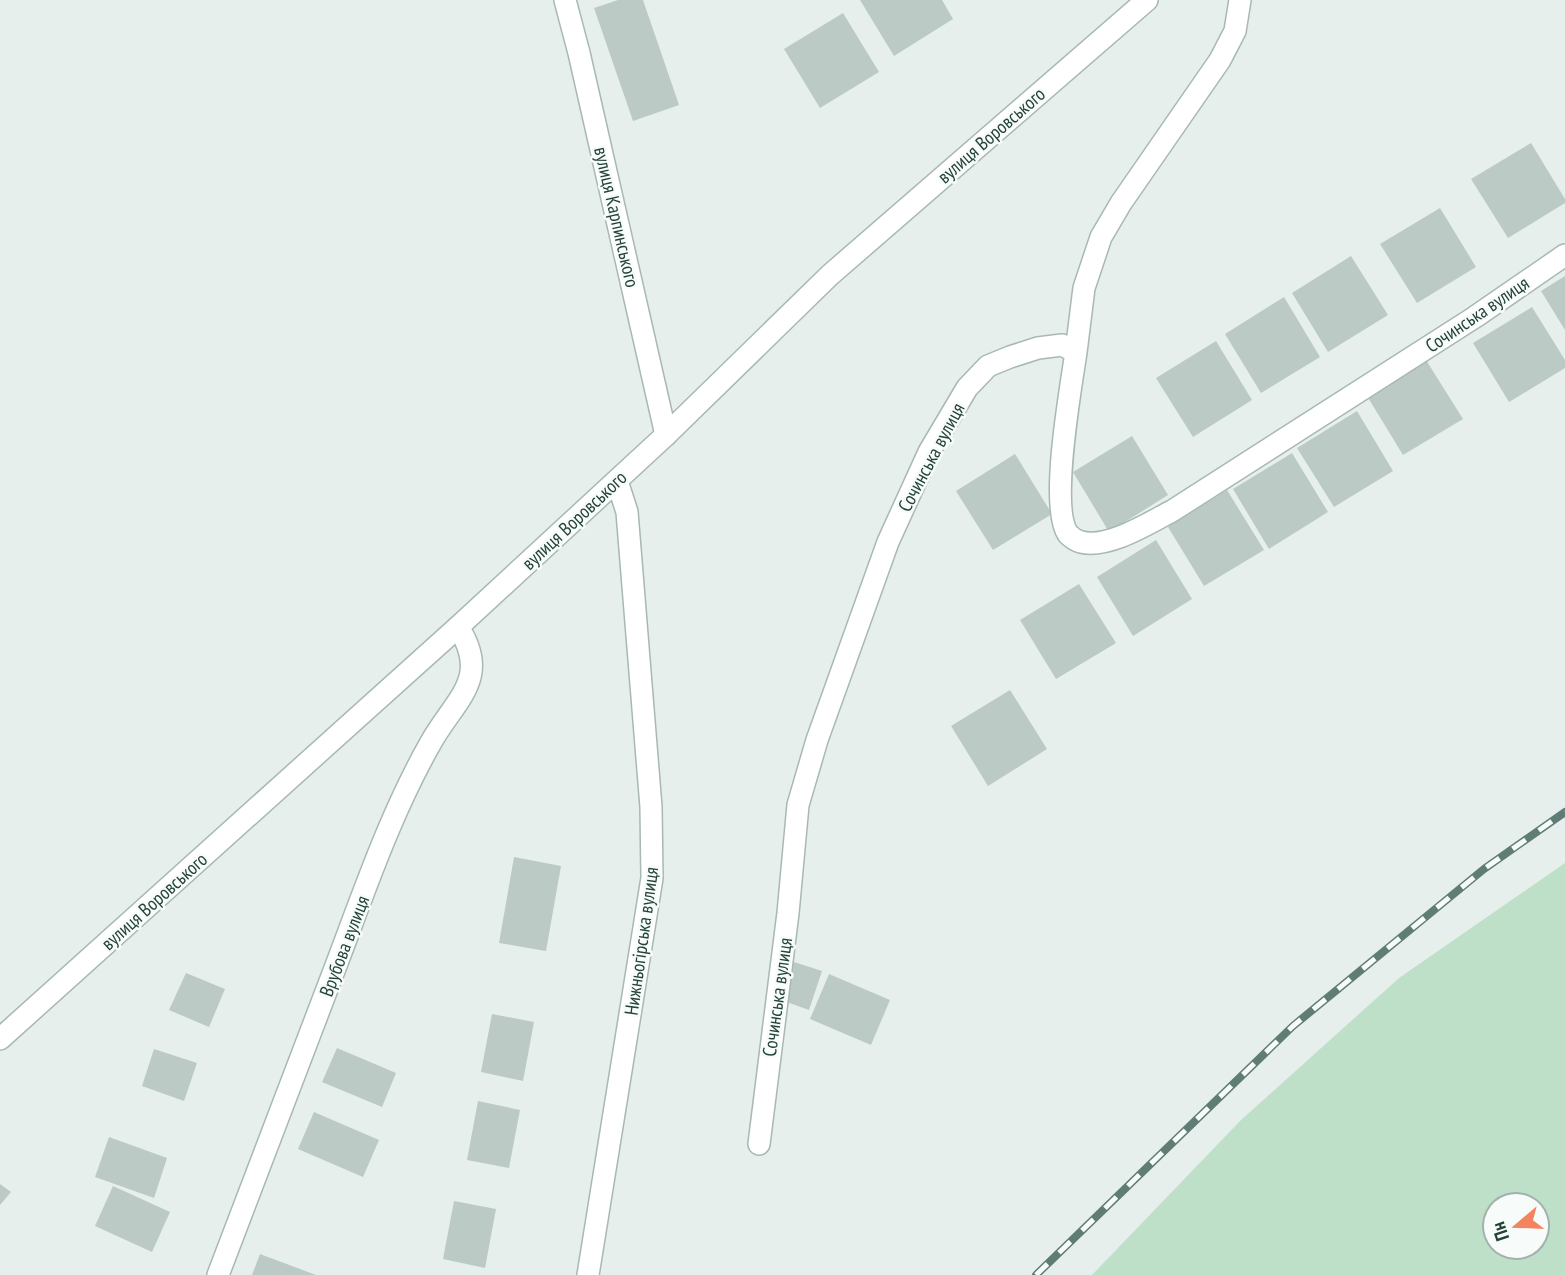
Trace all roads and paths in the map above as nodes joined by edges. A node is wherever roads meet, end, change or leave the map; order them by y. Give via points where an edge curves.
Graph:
1 (565, 0) edge
2 (1147, 0) edge
3 (1240, 0) edge
4 (1565, 255) edge
5 (1076, 352) junction
6 (666, 435) junction
7 (617, 481) junction
8 (458, 627) junction
9 (0, 1039) edge
10 (758, 1144) dead end
11 (218, 1275) edge
12 (588, 1275) edge

1 - 6 street, вулиця Карпинського
2 - 6 street, вулиця Воровського via 830,275
3 - 5 street via 1235,31 1220,60 1101,237 1084,288
4 - 5 street, Сочинська вулиця via 1172,511 1133,532 1091,544 1068,534 1062,517 1064,443
5 - 10 street, Сочинська вулиця via 1062,345 1038,348 988,366 967,388 929,452 888,541 798,805 789,913
6 - 7 street, вулиця Воровського
7 - 8 street, вулиця Воровського
7 - 12 street, Нижньогірська вулиця via 627,512 651,807 652,878
8 - 9 street, вулиця Воровського
8 - 11 street, Врубова вулиця via 473,658 471,678 429,744 383,844

